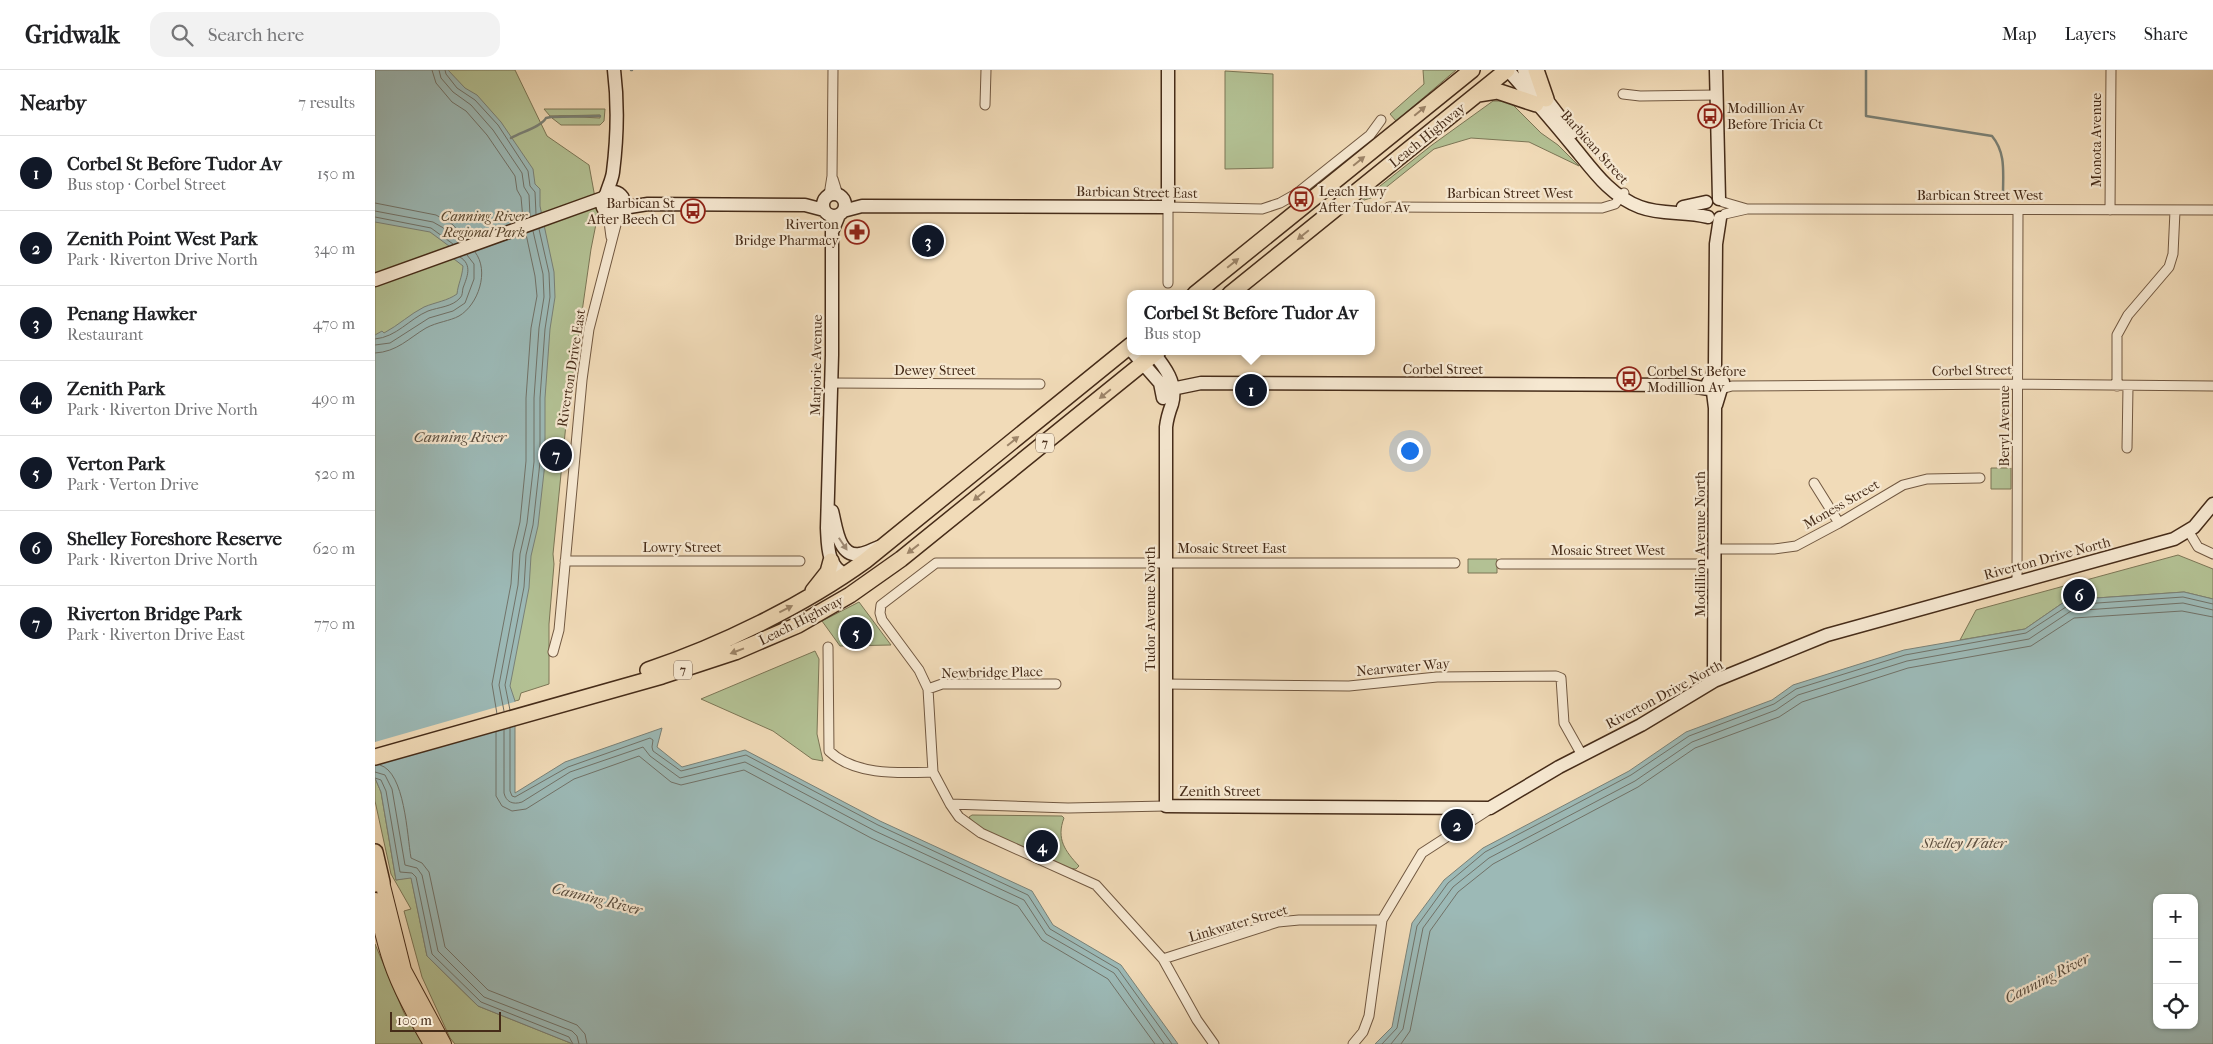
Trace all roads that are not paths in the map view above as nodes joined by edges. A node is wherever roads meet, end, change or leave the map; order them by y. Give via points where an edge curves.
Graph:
1 (613, 70) edge
2 (833, 70) edge
3 (985, 70) edge
4 (1168, 70) edge
5 (1508, 70) edge
6 (1524, 70) edge
7 (1536, 70) edge
8 (1716, 70) edge
9 (2111, 70) edge
10 (1467, 72) edge
11 (1477, 94) junction
12 (1623, 94) dead end
13 (1717, 95) junction
14 (1541, 102) junction
15 (985, 105) dead end
16 (1381, 120) dead end
17 (1623, 195) junction
18 (613, 204) junction
19 (833, 205) junction
20 (1167, 207) junction
21 (1389, 207) dead end
22 (1715, 209) junction
23 (2018, 210) junction
24 (2110, 210) junction
25 (2213, 210) edge
26 (2175, 211) junction
27 (375, 280) edge
28 (1168, 283) dead end
29 (1200, 290) edge
30 (1235, 290) edge
31 (1127, 351) edge
32 (1152, 355) edge
33 (830, 383) junction
34 (1040, 384) dead end
35 (2018, 384) junction
36 (1717, 385) junction
37 (1166, 386) junction
38 (2117, 386) junction
39 (2213, 386) edge
40 (2128, 387) junction
41 (2127, 448) dead end
42 (1980, 478) dead end
43 (1814, 483) dead end
44 (829, 499) junction
45 (2213, 504) edge
46 (1839, 523) junction
47 (2189, 532) junction
48 (885, 545) junction
49 (1715, 549) junction
50 (2213, 554) edge
51 (565, 561) junction
52 (800, 561) dead end
53 (831, 561) junction
54 (1165, 562) junction
55 (1455, 563) dead end
56 (1501, 564) dead end
57 (1714, 564) junction
58 (846, 575) junction
59 (879, 576) junction
60 (2017, 582) junction
61 (805, 600) junction
62 (828, 647) dead end
63 (553, 652) dead end
64 (1714, 681) junction
65 (1056, 684) dead end
66 (1165, 684) junction
67 (929, 689) junction
68 (562, 699) junction
69 (375, 748) edge
70 (1582, 755) junction
71 (375, 757) edge
72 (933, 772) junction
73 (950, 804) junction
74 (1166, 806) junction
75 (1490, 808) junction
76 (375, 852) edge
77 (378, 890) edge
78 (377, 919) edge
79 (1382, 920) junction
80 (1163, 959) junction
81 (431, 1044) edge
82 (444, 1044) edge
83 (1214, 1044) edge
84 (1353, 1044) edge

1 - 18 street, Riverton Drive East via 616,106
2 - 19 street, Marjorie Avenue
3 - 15 street
4 - 20 street
5 - 11 highway, Leach Highway
5 - 14 street, Barbican Street
6 - 14 street, Barbican Street
7 - 14 highway
8 - 13 street, Modillion Avenue North
9 - 24 street, Monota Avenue
29 -> 10 highway, Leach Highway
11 - 14 highway via 1497,91
11 -> 30 highway, Leach Highway
12 - 13 street
13 - 22 street, Modillion Avenue North
14 - 17 street, Barbican Street
16 - 20 street, Barbican Street East via 1370,135 1280,203 1262,209
17 - 21 street, Barbican Street West via 1615,204 1603,208
17 - 22 street, Barbican Street via 1641,207 1655,210 1693,213
18 - 19 street
18 - 27 street via 574,208
18 - 51 street, Riverton Drive East via 611,240 589,329 582,380
19 - 20 street, Barbican Street East
19 - 33 street, Marjorie Avenue
20 - 28 street
22 - 23 street, Barbican Street West
22 - 36 street, Modillion Avenue North
23 - 24 street, Barbican Street West
23 - 35 street, Beryl Avenue
24 - 26 street, Barbican Street West
25 - 26 street, Barbican Street West
26 - 38 street via 2173,254 2169,267 2128,315 2117,336
48 -> 31 highway, Leach Highway / 7
32 - 37 street, Tudor Avenue North
32 -> 59 highway, Leach Highway / 7
33 - 34 street, Dewey Street
33 - 44 street, Marjorie Avenue
35 - 36 street, Corbel Street
35 - 38 street, Corbel Street
35 - 60 street, Beryl Avenue
36 - 37 street, Corbel Street via 1201,383
36 - 49 street, Modillion Avenue North
37 - 54 street, Tudor Avenue North
38 - 40 street, Corbel Street
39 - 40 street, Corbel Street
40 - 41 street
42 - 46 street, Moness Street via 1927,478 1903,485
43 - 46 street
44 -> 48 street, Marjorie Avenue via 839,537 846,550 859,554
44 - 53 street, Marjorie Avenue via 827,528
45 - 47 street, Riverton Drive North
46 - 49 street, Moness Street via 1796,546
47 - 50 street via 2199,547
47 - 60 street, Riverton Drive North via 2174,539
48 - 58 highway, Leach Highway / 7
49 - 57 street, Modillion Avenue North
51 - 52 street, Lowry Street
51 - 63 street, Riverton Drive East via 559,630
53 - 58 street via 838,571
53 - 61 highway via 828,572
54 - 55 street, Mosaic Street East
54 - 66 street, Tudor Avenue North
54 - 67 street, Mosaic Street East via 936,563 881,605 880,613
56 - 57 street, Mosaic Street West
57 - 64 street, Modillion Avenue North
58 - 59 highway via 858,580
58 - 61 highway, Leach Highway / 7
59 -> 68 highway, Leach Highway / 7 via 798,625 742,649 662,676
60 - 64 street, Riverton Drive North via 1827,635
68 -> 61 highway, Leach Highway / 7 via 670,662
62 - 72 street via 829,751 848,764 874,770
64 - 70 street, Riverton Drive North via 1641,725
65 - 67 street, Newbridge Place via 942,684
66 - 70 street, Nearwater Way via 1349,686 1437,677 1556,676 1561,678 1564,723
66 - 74 street, Tudor Avenue North
67 - 72 street
68 - 69 highway, Leach Highway / 7
68 - 71 highway, Leach Highway / 7
70 - 75 street, Riverton Drive North
72 - 73 street
73 - 74 street, Zenith Street via 1068,808
73 - 80 street via 959,816 981,833 1096,885
74 - 75 street, Zenith Street
75 - 79 street, Riverton Drive North via 1422,853
76 - 77 highway
77 - 78 main road
77 - 82 main road via 404,970
78 - 81 main road via 393,971
79 - 80 street, Linkwater Street via 1278,922
79 - 84 street, Riverton Drive North via 1369,1016 1363,1032
80 - 83 street

